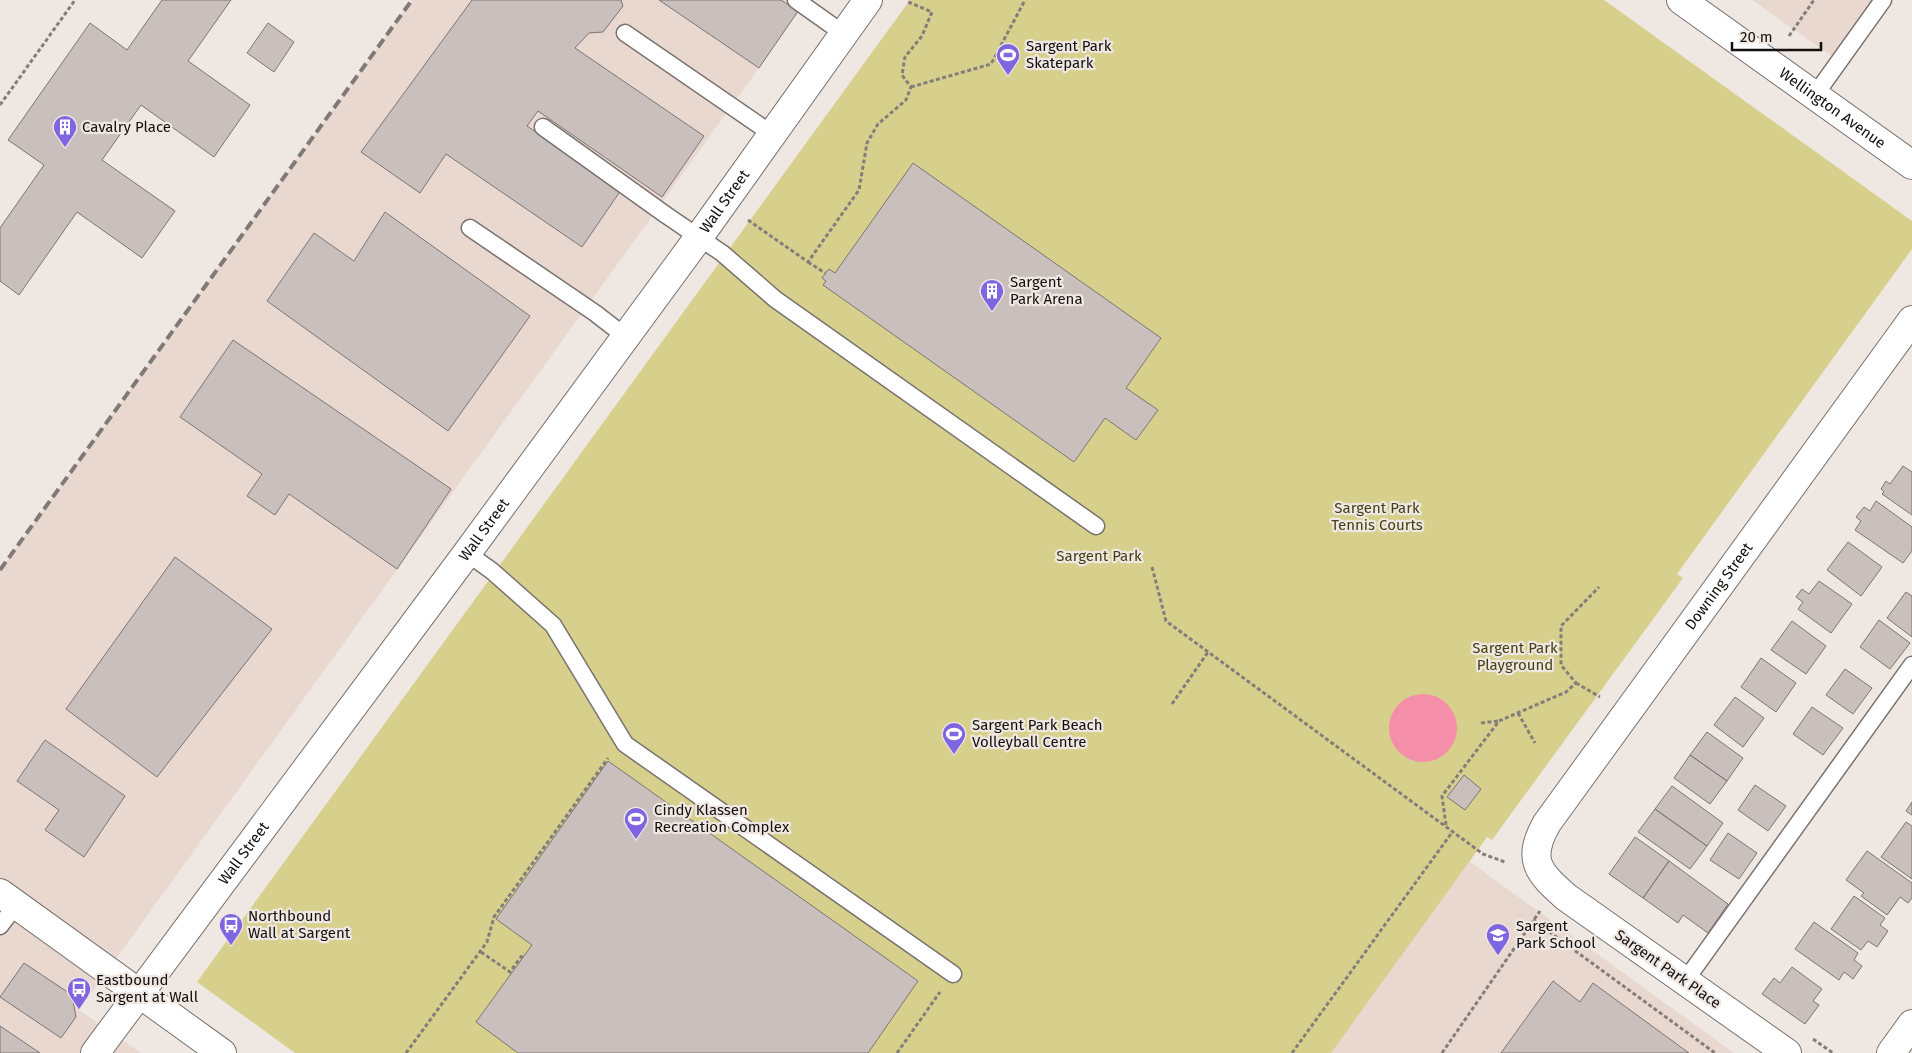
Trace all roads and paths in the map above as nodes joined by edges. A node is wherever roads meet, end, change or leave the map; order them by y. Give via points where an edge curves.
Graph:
1 (75, 0) edge
2 (796, 0) edge
3 (868, 0) edge
4 (1025, 0) edge
5 (1681, 0) edge
6 (1814, 0) edge
7 (1884, 0) edge
8 (906, 1) edge
9 (625, 33) dead end
10 (844, 34) junction
11 (1789, 36) dead end
12 (911, 87) junction
13 (1815, 95) junction
14 (0, 105) edge
15 (544, 127) dead end
16 (772, 134) junction
17 (1912, 165) edge
18 (746, 219) dead end
19 (470, 228) dead end
20 (699, 237) junction
21 (808, 262) junction
22 (825, 273) dead end
23 (1912, 320) edge
24 (626, 337) junction
25 (1096, 526) dead end
26 (467, 553) junction
27 (1152, 567) dead end
28 (1599, 587) dead end
29 (1208, 652) junction
30 (1912, 665) edge
31 (1576, 683) junction
32 (1600, 698) dead end
33 (1172, 704) dead end
34 (1518, 713) junction
35 (1498, 721) junction
36 (1481, 723) dead end
37 (622, 738) junction
38 (1535, 743) dead end
39 (1446, 826) junction
40 (1453, 831) junction
41 (1536, 858) joint
42 (1506, 862) dead end
43 (8, 899) edge
44 (0, 926) edge
45 (481, 952) junction
46 (524, 953) dead end
47 (953, 974) joint
48 (1685, 981) junction
49 (139, 993) junction
50 (1912, 1024) edge
51 (95, 1053) edge
52 (222, 1053) edge
53 (406, 1053) edge
54 (897, 1053) edge
55 (1292, 1053) edge
56 (1442, 1053) edge
57 (1714, 1053) edge
58 (1786, 1053) edge
59 (1891, 1053) edge

1 - 14 path
2 - 10 lane
3 - 10 main road, Wall Street
4 - 12 path via 991,64
5 - 13 main road, Wellington Avenue
6 - 11 path
7 - 13 lane
8 - 12 path via 932,12 922,36 905,57 902,75
9 - 16 lane
10 - 16 main road, Wall Street
12 - 21 path via 906,100 878,124 867,143 860,190
13 - 17 main road, Wellington Avenue
15 - 20 lane
16 - 20 main road, Wall Street
18 - 21 path
19 - 24 lane
20 - 24 main road, Wall Street
20 - 25 lane via 775,299
21 - 22 path
23 - 41 main road, Downing Street via 1547,823 1538,839
24 - 26 main road, Wall Street
26 - 37 lane via 553,625
26 - 49 main road, Wall Street
27 - 29 path via 1166,621
28 - 31 path via 1561,626 1560,665
29 - 33 path
29 - 39 path
30 - 48 lane
31 - 32 path
31 - 34 path via 1566,692
34 - 35 path
34 - 38 path
35 - 36 path
35 - 39 path via 1442,796
37 - 45 path via 494,917
37 - 47 lane via 625,744
39 - 40 path
40 - 42 path via 1483,854
40 - 55 path
41 - 48 main road, Sargent Park Place via 1544,878 1566,898
43 - 44 lane
43 - 49 main road
45 - 46 path via 510,972
45 - 53 path
47 - 54 path
48 - 58 main road, Sargent Park Place
49 - 51 main road, Wall Street
49 - 52 main road
50 - 59 main road
56 - 57 path via 1533,920

